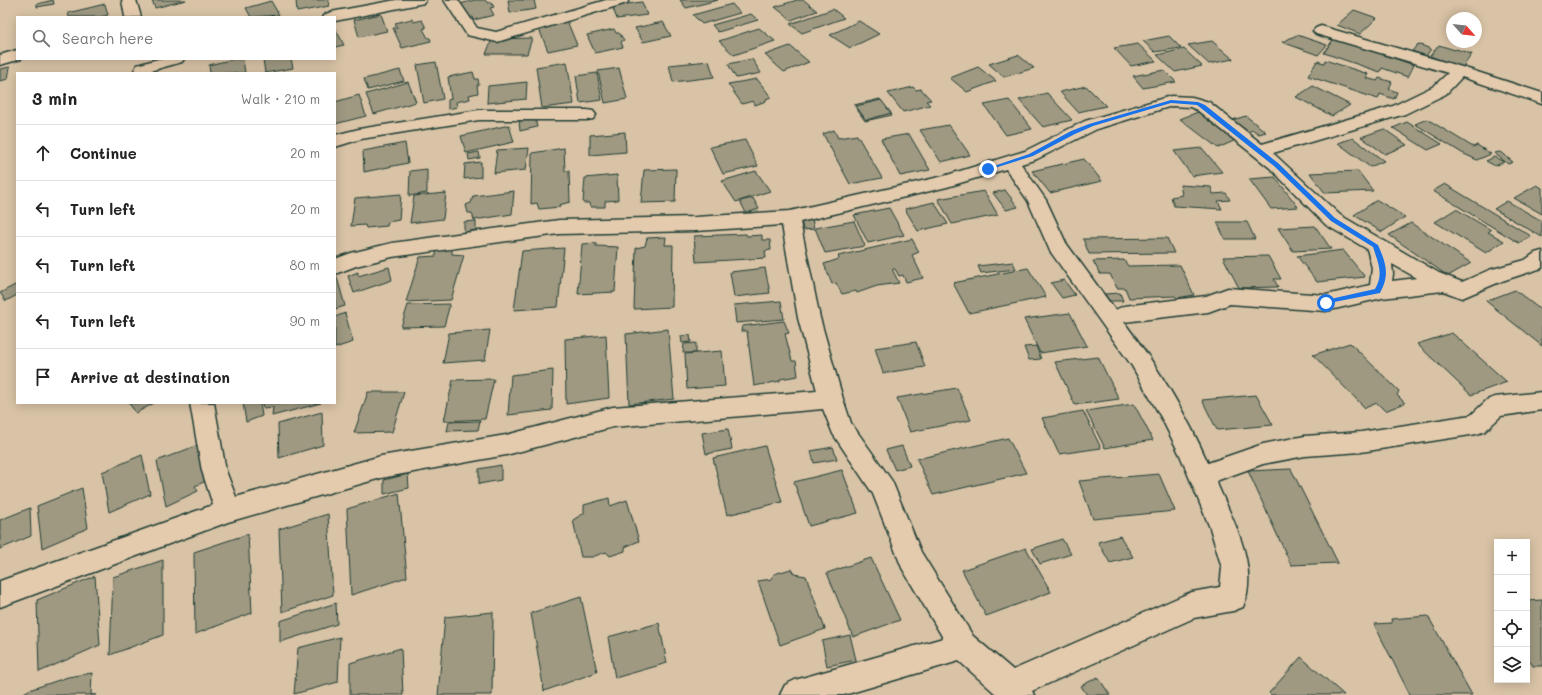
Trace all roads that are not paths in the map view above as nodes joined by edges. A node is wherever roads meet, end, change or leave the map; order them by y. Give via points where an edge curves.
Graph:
1 (129, 0) edge
2 (419, 0) edge
3 (451, 0) edge
4 (622, 0) edge
5 (133, 16) edge
6 (336, 16) edge
7 (1321, 31) dead end
8 (16, 55) edge
9 (0, 60) edge
10 (172, 60) edge
11 (142, 67) edge
12 (1459, 71) junction
13 (1542, 98) edge
14 (587, 115) dead end
15 (336, 141) edge
16 (1259, 151) junction
17 (1010, 162) junction
18 (790, 218) junction
19 (1376, 246) junction
20 (1542, 258) edge
21 (336, 267) edge
22 (1443, 283) junction
23 (1378, 291) junction
24 (1124, 314) dead end
25 (831, 399) junction
26 (1542, 401) edge
27 (202, 404) edge
28 (1201, 476) junction
29 (228, 511) junction
30 (0, 594) edge
31 (963, 646) junction
32 (1018, 689) edge
33 (795, 695) edge

1 - 5 street
2 - 6 street
3 - 4 street via 472,32 497,37
7 - 12 street
8 - 9 street
10 - 11 street
12 - 13 street
12 - 16 street via 1440,90 1399,110
14 - 15 street via 479,115 359,134
16 - 17 street via 1203,106 1192,102 1171,101 1091,125 1031,155
16 - 19 street via 1333,220
17 - 18 street via 947,181
17 - 28 street via 1037,200 1057,246 1140,360 1171,413
18 - 21 street via 696,224 559,227 392,250 351,260
18 - 25 street via 809,318
19 - 22 street
19 - 23 street via 1384,272 1383,282
20 - 22 street via 1532,265 1496,275 1462,290
22 - 23 street
23 - 24 street via 1326,303 1228,296 1208,304
25 - 29 street via 614,417 506,445 381,467
25 - 31 street via 841,427 883,489 911,559
26 - 28 street via 1495,407 1477,424 1361,442 1305,446 1263,454
27 - 29 street via 214,471
28 - 32 street via 1223,528 1235,568 1233,598 1192,605
29 - 30 street
31 - 32 street
31 - 33 street

